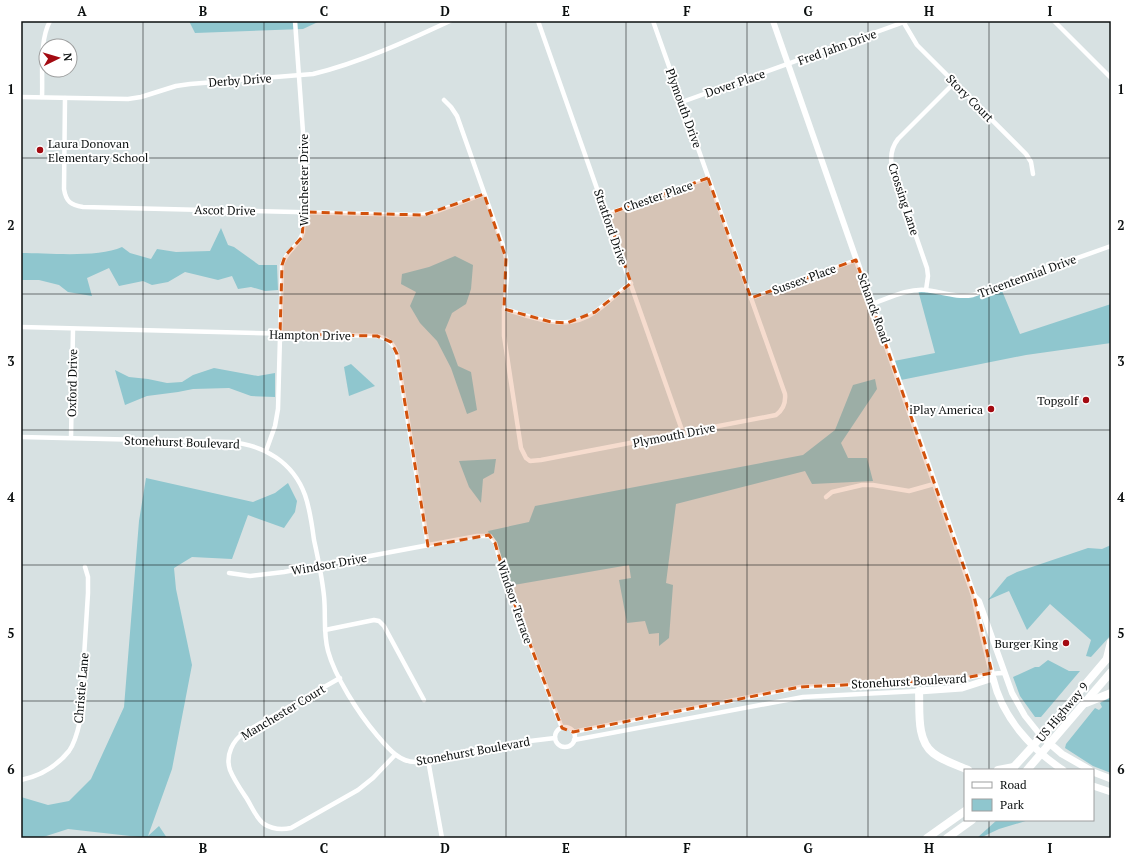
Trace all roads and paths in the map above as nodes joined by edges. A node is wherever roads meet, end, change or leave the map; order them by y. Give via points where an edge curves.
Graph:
1 (50, 21) edge
2 (295, 21) edge
3 (450, 21) edge
4 (538, 21) edge
5 (653, 21) edge
6 (773, 21) edge
7 (1054, 21) edge
8 (905, 22) edge
9 (788, 64) junction
10 (299, 76) junction
11 (1111, 78) edge
12 (954, 83) junction
13 (21, 97) edge
14 (42, 97) junction
15 (65, 98) junction
16 (444, 100) dead end
17 (682, 102) junction
18 (1033, 174) dead end
19 (708, 178) junction
20 (484, 194) junction
21 (304, 212) junction
22 (607, 214) junction
23 (1111, 246) edge
24 (856, 260) junction
25 (630, 282) junction
26 (926, 290) junction
27 (751, 298) junction
28 (872, 304) junction
29 (504, 309) junction
30 (21, 328) edge
31 (73, 329) junction
32 (280, 334) junction
33 (683, 433) junction
34 (21, 437) edge
35 (71, 438) junction
36 (266, 451) junction
37 (934, 484) junction
38 (826, 497) dead end
39 (428, 546) junction
40 (319, 566) junction
41 (86, 567) dead end
42 (229, 572) dead end
43 (974, 596) junction
44 (325, 630) junction
45 (1111, 642) edge
46 (1109, 656) edge
47 (1111, 672) edge
48 (1004, 673) junction
49 (993, 676) junction
50 (340, 678) junction
51 (908, 681) junction
52 (881, 682) junction
53 (919, 691) junction
54 (881, 692) junction
55 (1111, 694) edge
56 (753, 696) junction
57 (424, 700) dead end
58 (1085, 703) junction
59 (755, 705) junction
60 (562, 728) junction
61 (573, 732) junction
62 (1042, 736) junction
63 (555, 738) junction
64 (574, 740) junction
65 (1050, 744) junction
66 (1033, 746) junction
67 (1042, 754) junction
68 (395, 755) junction
69 (428, 760) junction
70 (1013, 768) edge
71 (966, 769) edge
72 (1028, 769) edge
73 (1062, 769) edge
74 (1088, 769) edge
75 (1094, 772) edge
76 (1111, 779) edge
77 (21, 780) edge
78 (1094, 786) edge
79 (1111, 792) edge
80 (964, 812) edge
81 (971, 821) edge
82 (442, 838) edge
83 (927, 838) edge
84 (947, 838) edge

1 - 14 street via 43,42
2 - 10 street, Winchester Drive
3 - 10 street, Derby Drive via 397,45 328,70
4 - 22 street, Stratford Drive
5 - 17 street, Plymouth Drive
6 - 9 street, Schanck Road
7 - 11 street
8 - 9 street, Fred Jahn Drive
8 - 12 street, Story Court via 917,45
9 - 17 street, Dover Place
9 - 24 street, Schanck Road
10 - 15 street, Derby Drive via 190,84 128,99
10 - 21 street, Winchester Drive via 305,160
12 - 18 street, Story Court via 1026,154 1031,162
12 - 26 street, Crossing Lane via 898,139 891,155 892,167 927,268
13 - 14 street, Derby Drive
14 - 15 street, Derby Drive
15 - 21 street, Ascot Drive via 64,189 65,196 72,205
16 - 20 street, Plymouth Drive via 457,116
17 - 19 street, Plymouth Drive
19 - 22 street, Chester Place
19 - 27 street, Plymouth Drive
20 - 21 street, Ascot Drive via 424,215
20 - 29 street, Plymouth Drive via 506,258
21 - 32 street, Winchester Drive via 302,237 285,256 282,265
22 - 25 street, Stratford Drive
23 - 26 street, Tricentennial Drive via 973,295 960,296
24 - 27 street, Sussex Place
24 - 28 street, Schanck Road
25 - 29 street via 595,312 573,322 551,322
25 - 33 street, Stratford Drive
26 - 28 street, Tricentennial Drive via 913,290
27 - 33 street, Plymouth Drive via 785,394 784,406 780,412 772,416
28 - 37 street, Schanck Road
29 - 33 street, Plymouth Drive via 505,345 522,448 528,460 541,460
30 - 31 street, Hampton Drive
31 - 32 street, Hampton Drive
31 - 35 street, Oxford Drive
32 - 36 street, Winchester Drive via 278,409
32 - 39 street, Hampton Drive via 377,336 393,345 397,354
34 - 35 street, Stonehurst Boulevard
35 - 36 street, Stonehurst Boulevard via 230,442 247,444
36 - 40 street, Stonehurst Boulevard via 287,467 304,492
37 - 38 street via 909,490 862,486 832,492
37 - 43 street, Schanck Road
39 - 40 street, Windsor Drive
39 - 60 street, Windsor Terrace via 483,535 493,538 518,614
40 - 42 street, Windsor Drive via 250,576
40 - 44 street, Stonehurst Boulevard via 324,597
41 - 77 street, Christie Lane via 88,593 80,721 77,732 70,750 56,763 41,774
43 - 48 street, Schanck Road via 979,601
43 - 49 street, Schanck Road
44 - 50 street, Stonehurst Boulevard via 328,652
44 - 57 street via 379,621
45 - 46 highway
46 - 62 highway, US Highway 9
47 - 58 highway, US Highway 9
48 - 49 street, Stonehurst Boulevard
48 - 62 street, Schanck Road via 1019,706
49 - 51 street, Stonehurst Boulevard
49 - 53 main road, Stonehurst Boulevard via 962,688
49 - 66 main road, Schanck Road via 1005,708
50 - 68 street, Stonehurst Boulevard via 363,717
50 - 68 street, Manchester Court via 245,732 233,743 229,754 229,769 257,816 271,827 291,828 358,790
51 - 52 street, Stonehurst Boulevard
51 - 53 street
52 - 54 street
52 - 56 street, Stonehurst Boulevard via 800,687
53 - 54 street, Stonehurst Boulevard
53 - 71 highway via 924,743 934,753
54 - 59 street, Stonehurst Boulevard via 803,697
55 - 58 highway
56 - 59 street
56 - 61 street, Stonehurst Boulevard
58 - 65 highway, US Highway 9
59 - 64 street, Stonehurst Boulevard
60 - 61 street via 568,728
60 - 63 street via 556,733
61 - 64 street
62 - 65 main road
62 - 66 highway, US Highway 9
63 - 64 street, Stonehurst Boulevard via 558,744 564,747
63 - 69 street, Stonehurst Boulevard via 511,743
65 - 67 highway, US Highway 9
65 - 74 main road
66 - 67 main road, Schanck Road
66 - 70 highway, US Highway 9
67 - 72 highway, US Highway 9
67 - 73 main road, Schanck Road
68 - 69 street, Stonehurst Boulevard via 406,761
69 - 82 street
75 - 76 main road
78 - 79 main road
80 - 83 highway
81 - 84 highway

